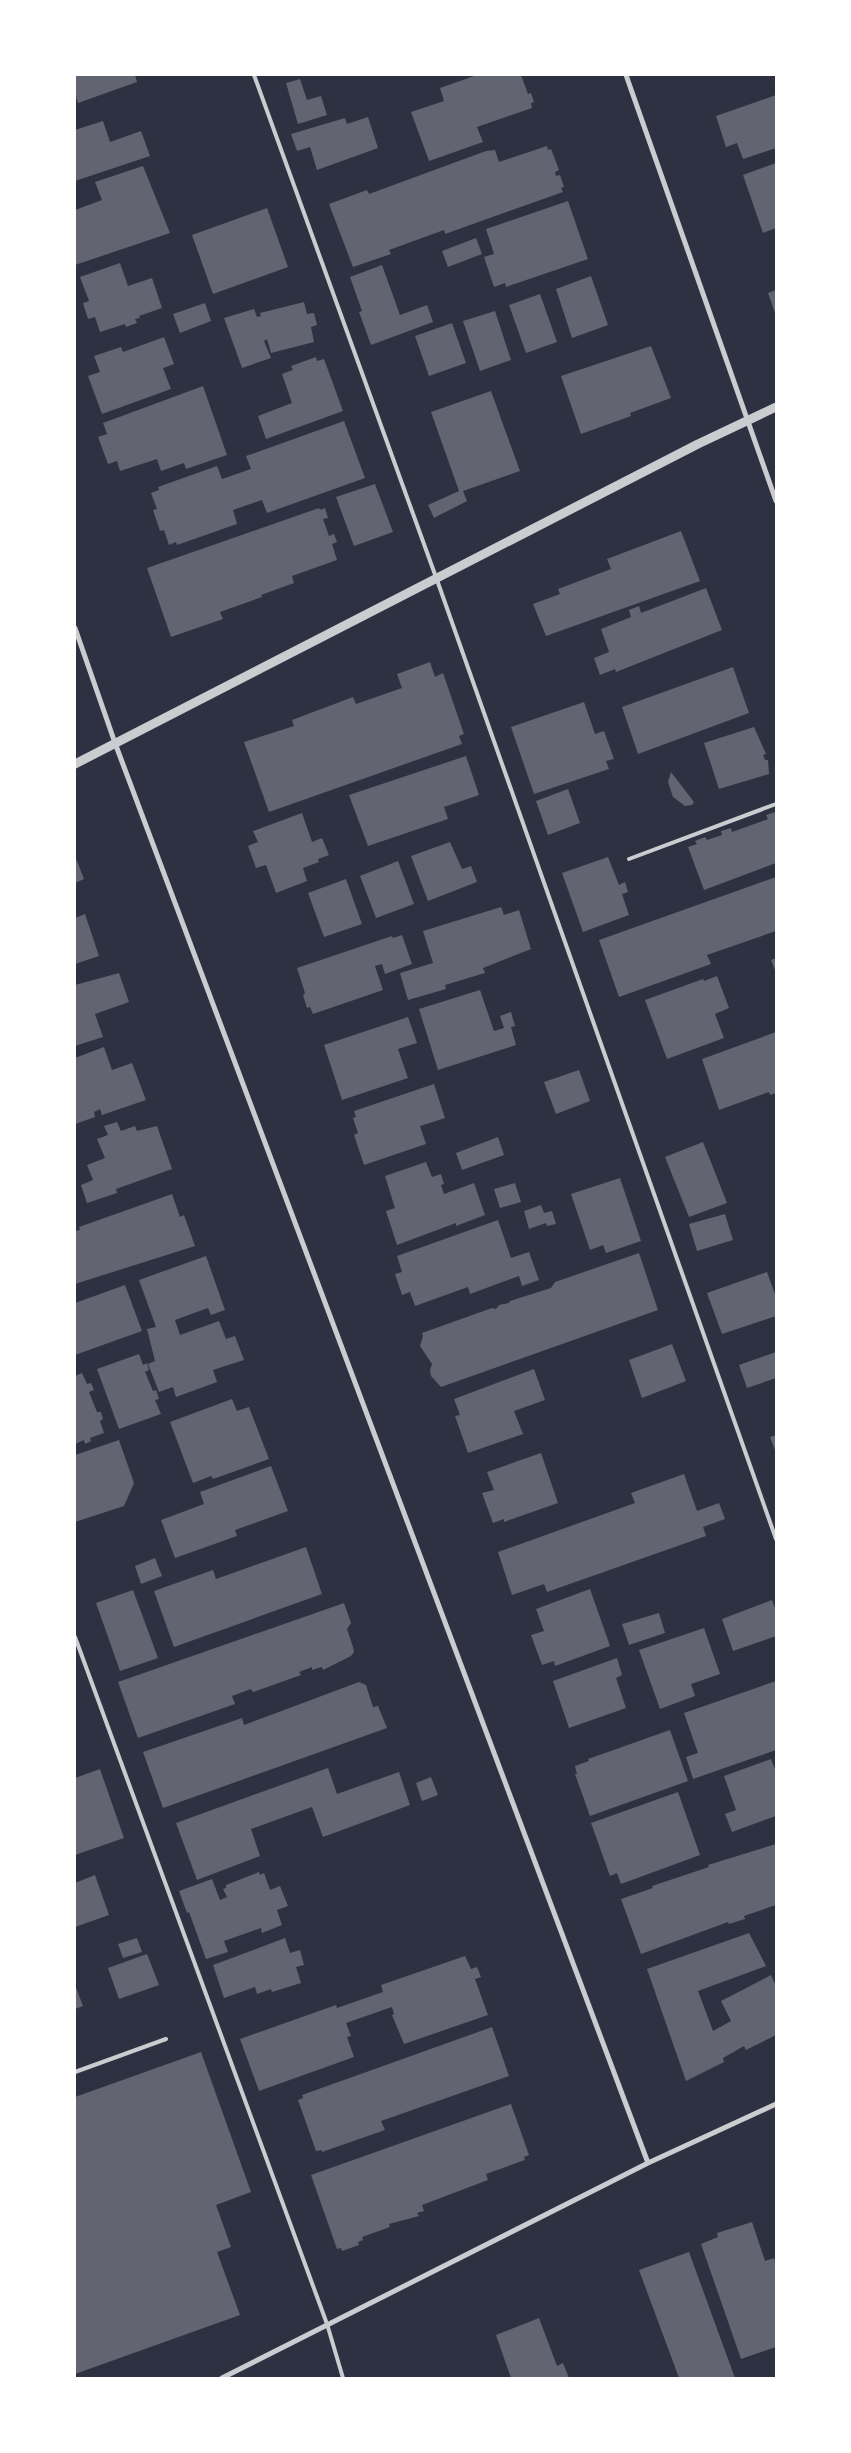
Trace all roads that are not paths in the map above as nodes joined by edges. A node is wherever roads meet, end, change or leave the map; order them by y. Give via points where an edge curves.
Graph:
1 (254, 75) edge
2 (626, 75) edge
3 (776, 407) edge
4 (748, 421) junction
5 (776, 501) edge
6 (436, 580) junction
7 (75, 628) edge
8 (115, 743) junction
9 (75, 764) edge
10 (776, 804) edge
11 (629, 859) dead end
12 (776, 1539) edge
13 (75, 1637) edge
14 (166, 2039) dead end
15 (75, 2072) edge
16 (776, 2104) edge
17 (648, 2163) junction
18 (327, 2324) junction
19 (222, 2378) edge
20 (343, 2378) edge

1 - 6 lane
2 - 4 street
3 - 4 street
4 - 5 street
4 - 6 street
6 - 8 street
6 - 12 lane
7 - 8 street
8 - 9 street
8 - 17 street
10 - 11 lane
13 - 18 lane
14 - 15 lane
16 - 17 street
17 - 18 street
18 - 19 street
18 - 20 lane

